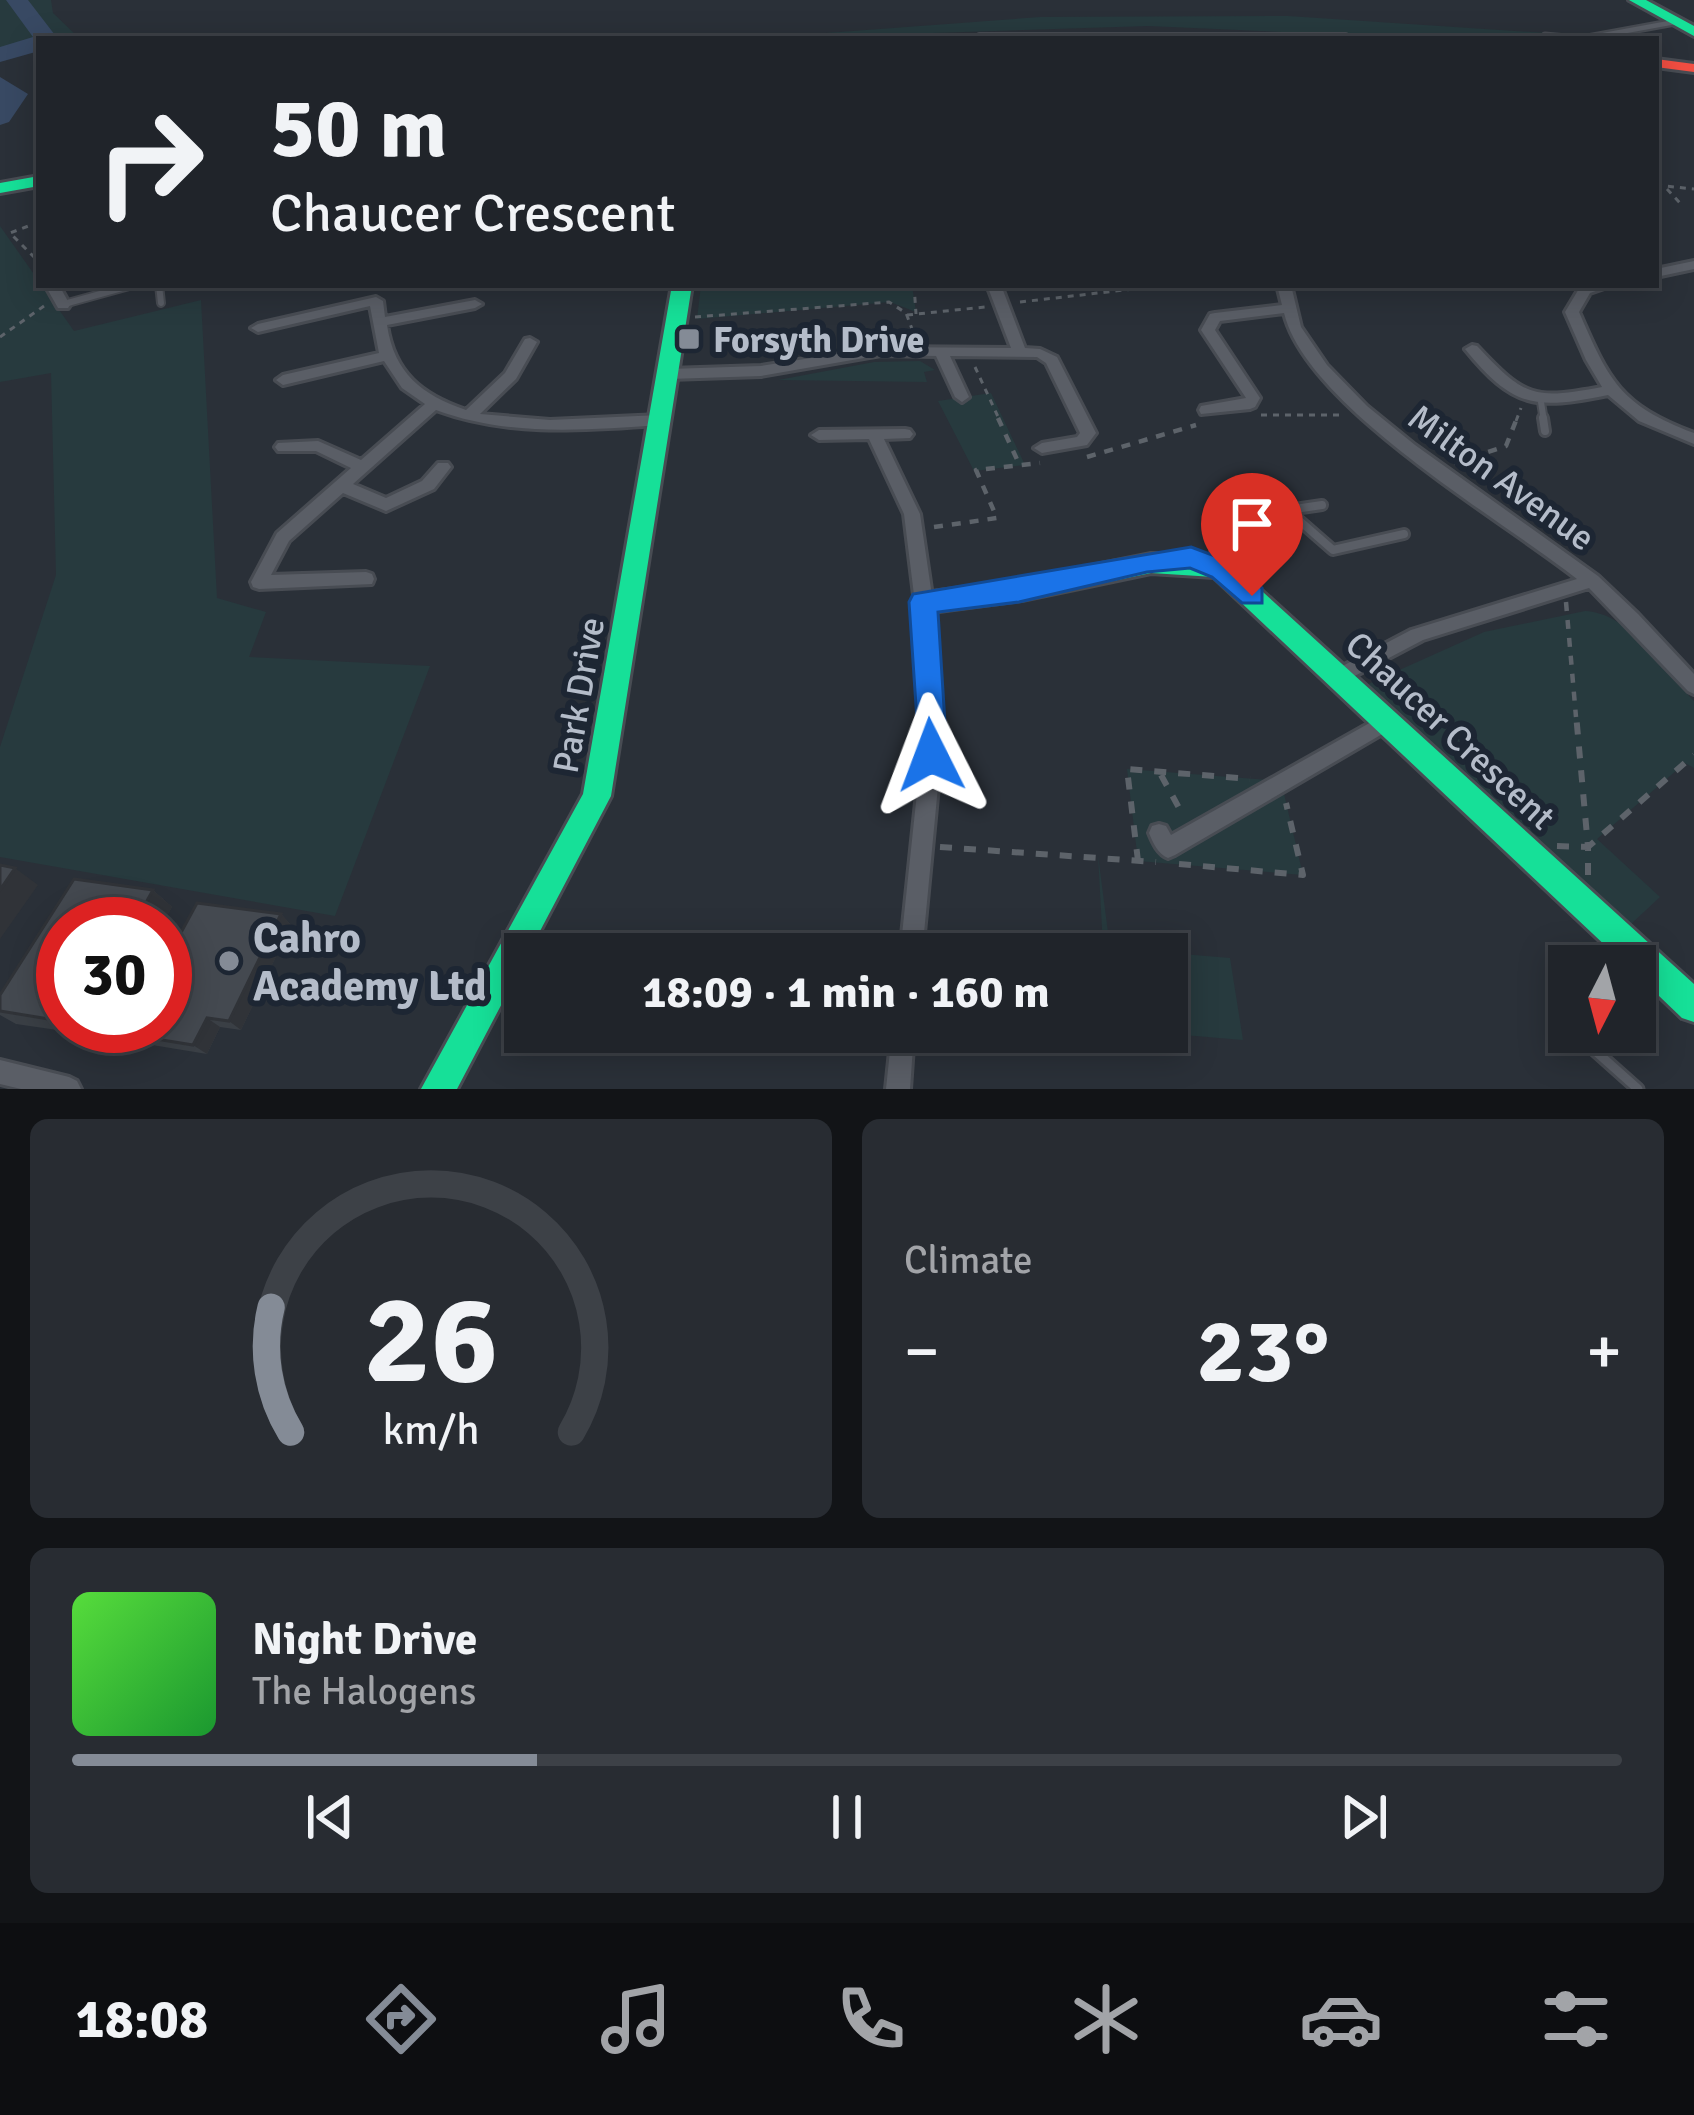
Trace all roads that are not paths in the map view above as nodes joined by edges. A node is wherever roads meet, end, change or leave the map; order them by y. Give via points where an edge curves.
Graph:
1 (1636, 0) edge
2 (1685, 27) edge
3 (1141, 36) edge
4 (1233, 36) edge
5 (1606, 36) edge
6 (1659, 63) edge
7 (1694, 68) edge
8 (1659, 74) edge
9 (1694, 78) edge
10 (1694, 265) edge
11 (1659, 270) edge
12 (104, 288) edge
13 (159, 288) edge
14 (682, 288) edge
15 (995, 288) edge
16 (1284, 288) edge
17 (1593, 288) edge
18 (57, 293) edge
19 (161, 303) dead end
20 (475, 304) dead end
21 (1284, 309) junction
22 (380, 322) junction
23 (258, 328) dead end
24 (530, 342) dead end
25 (1472, 349) dead end
26 (1019, 352) junction
27 (942, 355) junction
28 (387, 356) junction
29 (669, 374) junction
30 (283, 380) dead end
31 (1606, 391) junction
32 (962, 397) dead end
33 (1533, 399) junction
34 (433, 404) junction
35 (469, 416) junction
36 (1203, 417) road end
37 (660, 420) junction
38 (1545, 431) dead end
39 (874, 434) junction
40 (905, 434) dead end
41 (819, 435) dead end
42 (1694, 439) edge
43 (283, 447) dead end
44 (1045, 455) road end
45 (361, 466) junction
46 (443, 467) dead end
47 (339, 485) junction
48 (1322, 505) dead end
49 (1285, 508) junction
50 (1404, 534) dead end
51 (1213, 566) junction
52 (366, 580) dead end
53 (1592, 581) junction
54 (923, 602) junction
55 (1341, 675) junction
56 (1694, 686) edge
57 (1389, 720) junction
58 (1160, 832) dead end
59 (913, 933) edge
60 (1694, 1006) edge
61 (901, 1053) edge
62 (1598, 1053) edge
63 (0, 1072) edge
64 (30, 1086) edge
65 (69, 1089) edge
66 (438, 1089) edge
67 (898, 1089) edge
68 (1638, 1089) edge

1 - 2 main road
2 - 5 lane
3 - 4 main road
6 - 7 main road
8 - 9 main road
10 - 11 street
12 - 18 lane
13 - 19 lane
14 - 29 main road, Park Drive
15 - 26 street
16 - 21 street
17 - 31 street via 1572,312
20 - 22 street
21 - 36 street via 1215,317 1208,330 1253,398
21 - 53 street, Milton Avenue via 1316,362 1363,412
22 - 23 street via 376,301
22 - 28 street
24 - 35 street via 511,376
25 - 33 street via 1512,392
26 - 27 street
26 - 44 street via 1052,360 1088,433
27 - 29 street via 881,351 761,371
27 - 32 street
28 - 30 street
28 - 34 street
29 - 37 main road, Park Drive
31 - 33 street
31 - 42 street
33 - 38 lane
34 - 35 street
34 - 45 street
35 - 37 street via 518,427
37 - 66 main road, Park Drive via 597,796
39 - 40 street
39 - 41 street
39 - 54 street via 912,514
43 - 45 street via 318,446
45 - 47 street
46 - 47 street via 428,485 386,505
47 - 52 street via 283,537 259,582
48 - 49 lane
49 - 50 lane via 1334,550
49 - 51 lane via 1227,519
51 - 54 main road via 1191,558 1147,562 1019,591
51 - 55 main road, Chaucer Crescent
53 - 55 street via 1418,635
53 - 56 street, Milton Avenue
54 - 59 street via 931,755
55 - 57 main road, Chaucer Crescent
57 - 58 street via 1168,848
57 - 60 main road, Chaucer Crescent
61 - 67 street
62 - 68 lane
63 - 64 street
64 - 65 street

